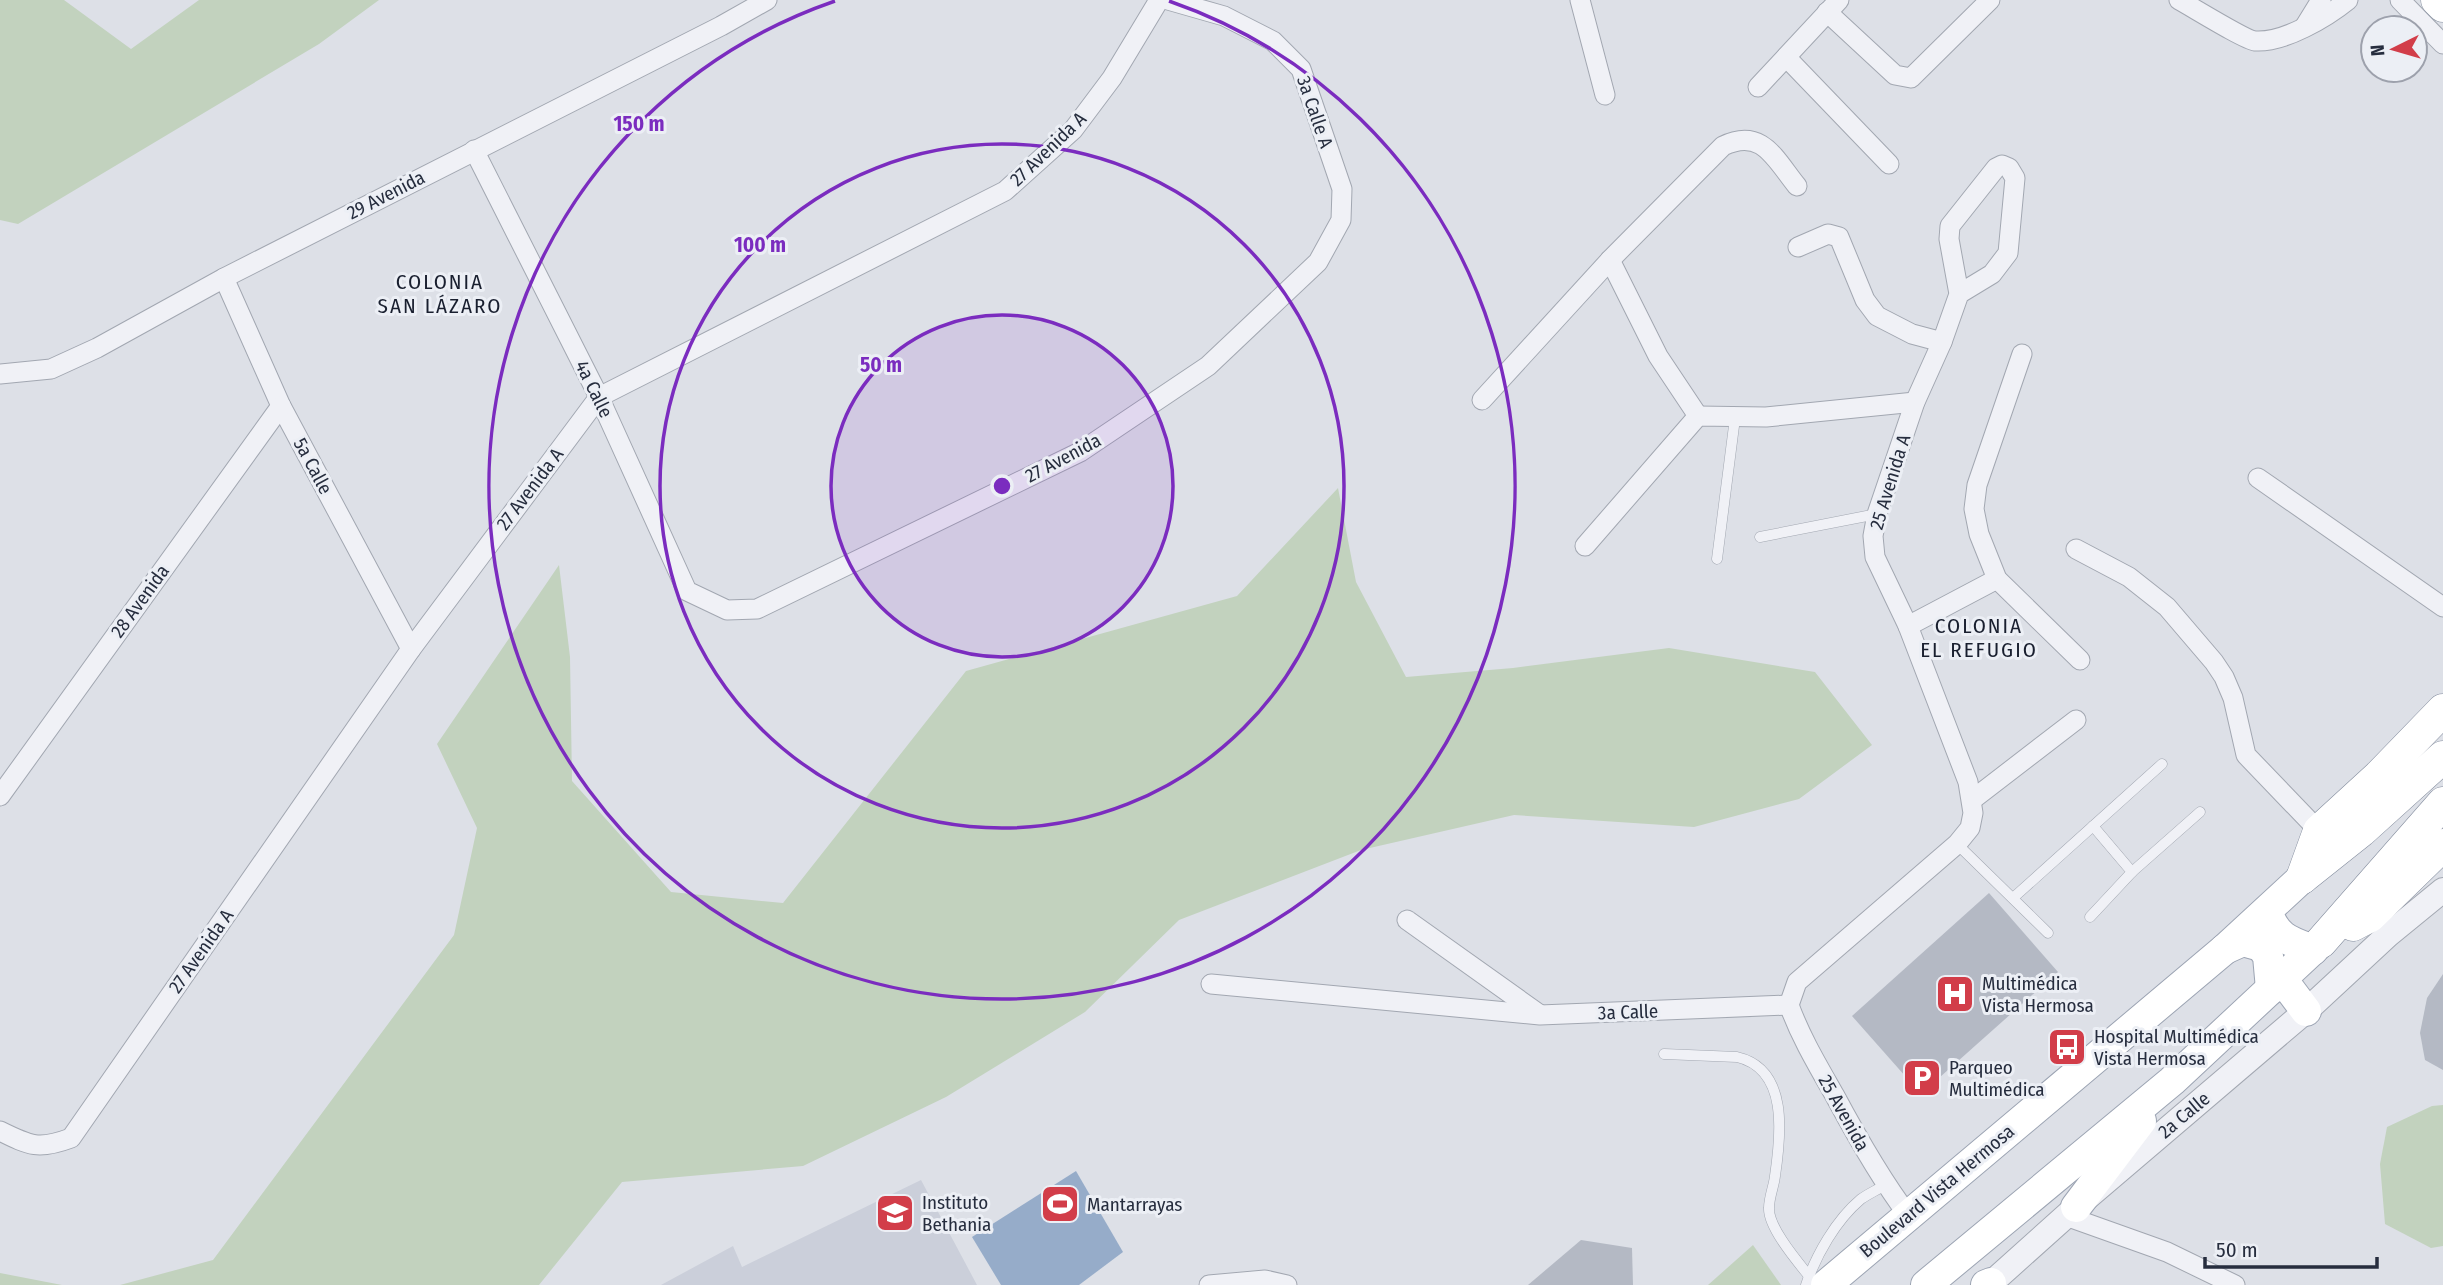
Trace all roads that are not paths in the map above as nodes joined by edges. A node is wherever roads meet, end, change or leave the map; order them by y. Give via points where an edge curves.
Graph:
1 (767, 0) edge
2 (1159, 0) edge
3 (1168, 0) edge
4 (1580, 0) edge
5 (1990, 0) edge
6 (2179, 0) edge
7 (2321, 0) edge
8 (2348, 0) edge
9 (2400, 0) edge
10 (2437, 0) edge
11 (1833, 6) edge
12 (2443, 6) edge
13 (2305, 26) junction
14 (2443, 44) edge
15 (1786, 57) junction
16 (1758, 87) dead end
17 (1605, 95) dead end
18 (474, 150) junction
19 (1889, 164) dead end
20 (1797, 186) dead end
21 (1341, 220) joint
22 (1798, 247) dead end
23 (1610, 260) junction
24 (224, 278) junction
25 (1959, 294) junction
26 (1942, 342) junction
27 (2022, 354) dead end
28 (0, 374) edge
29 (599, 397) junction
30 (1482, 400) dead end
31 (1915, 402) junction
32 (281, 406) junction
33 (1698, 416) junction
34 (1735, 418) junction
35 (2258, 478) dead end
36 (1877, 514) junction
37 (1760, 537) dead end
38 (1585, 546) dead end
39 (2076, 550) dead end
40 (1717, 559) dead end
41 (1997, 579) junction
42 (2443, 607) edge
43 (727, 611) joint
44 (1908, 626) junction
45 (411, 649) junction
46 (2080, 660) dead end
47 (2443, 710) edge
48 (2077, 720) dead end
49 (2443, 757) edge
50 (2162, 764) dead end
51 (0, 796) edge
52 (1972, 800) junction
53 (2443, 803) edge
54 (2200, 812) dead end
55 (2093, 826) junction
56 (2319, 831) junction
57 (1957, 844) junction
58 (2443, 845) edge
59 (2132, 872) junction
60 (2302, 878) junction
61 (2443, 890) edge
62 (2013, 898) junction
63 (2267, 911) junction
64 (2090, 917) dead end
65 (1407, 920) dead end
66 (2048, 933) dead end
67 (2317, 946) junction
68 (2225, 949) junction
69 (1211, 984) dead end
70 (2276, 984) junction
71 (1789, 1005) junction
72 (2306, 1011) junction
73 (1540, 1015) junction
74 (1664, 1054) dead end
75 (2172, 1081) junction
76 (0, 1131) edge
77 (1885, 1185) junction
78 (2071, 1212) junction
79 (1908, 1215) junction
80 (1814, 1282) edge
81 (1988, 1284) edge
82 (1209, 1285) edge
83 (1287, 1285) edge
84 (1926, 1285) edge
85 (2235, 1285) edge

1 - 18 street, 29 Avenida
2 - 29 street, 27 Avenida A via 1112,78 1073,130 1005,191
3 - 21 street, 3a Calle A via 1224,16 1273,41 1301,69 1342,189
4 - 17 street
5 - 11 street via 1910,78 1895,75
6 - 13 street via 2253,41
7 - 13 street
8 - 13 street
9 - 14 street
10 - 12 highway
11 - 15 street
15 - 16 street
15 - 19 street
18 - 24 street, 29 Avenida
18 - 29 street, 4a Calle
20 - 23 street via 1762,144 1742,139 1732,142
21 - 43 street, 27 Avenida via 1318,262 1208,366 1080,452 757,609
22 - 26 street via 1828,234 1839,237 1865,300 1877,316 1912,334
23 - 30 street
23 - 33 street via 1658,356
24 - 28 street, 29 Avenida via 51,369
24 - 32 street, 5a Calle
25 - 25 street via 1992,274 2008,253 2015,178 2009,168 1996,168 1950,226
25 - 26 street, 25 Avenida A
26 - 31 street, 25 Avenida A
27 - 41 street via 1977,485 1974,509
29 - 43 street, 4a Calle via 687,591
29 - 45 street, 27 Avenida A
31 - 34 street
31 - 36 street, 25 Avenida A
32 - 45 street, 5a Calle
32 - 51 street, 28 Avenida
33 - 34 street
33 - 38 street
34 - 40 lane
35 - 42 street
36 - 37 lane
36 - 44 street, 25 Avenida A via 1875,557
39 - 56 street via 2148,590 2214,662 2233,698 2246,755
41 - 44 street
41 - 46 street
44 - 52 street, 25 Avenida A
45 - 76 street, 27 Avenida A via 71,1138 50,1146 26,1144
47 - 56 highway
48 - 52 street
49 - 60 highway
50 - 55 lane
52 - 57 street, 25 Avenida A via 1970,828
53 - 67 highway
54 - 59 lane
55 - 59 lane
55 - 62 lane
56 - 60 highway
57 - 62 lane
57 - 71 street via 1797,982
58 - 67 highway via 2370,916
59 - 64 lane
60 - 63 main road, Boulevard Vista Hermosa
61 - 72 street, 2a Calle
62 - 66 lane
63 - 67 main road via 2281,936
63 - 68 main road, Boulevard Vista Hermosa
65 - 73 street
67 - 70 main road
68 - 70 main road via 2243,941 2261,946
68 - 79 main road, Boulevard Vista Hermosa
69 - 73 street, 3a Calle
70 - 72 main road
70 - 75 main road
71 - 73 street, 3a Calle
71 - 77 street, 25 Avenida
72 - 78 street, 2a Calle
74 - 80 lane via 1749,1060 1774,1083 1778,1152 1768,1210 1785,1247
75 - 78 main road
75 - 84 main road
77 - 79 street, 25 Avenida
77 - 80 lane via 1861,1199 1840,1221
78 - 81 street, 2a Calle
78 - 85 street
79 - 80 main road, Boulevard Vista Hermosa
82 - 83 street via 1265,1280

